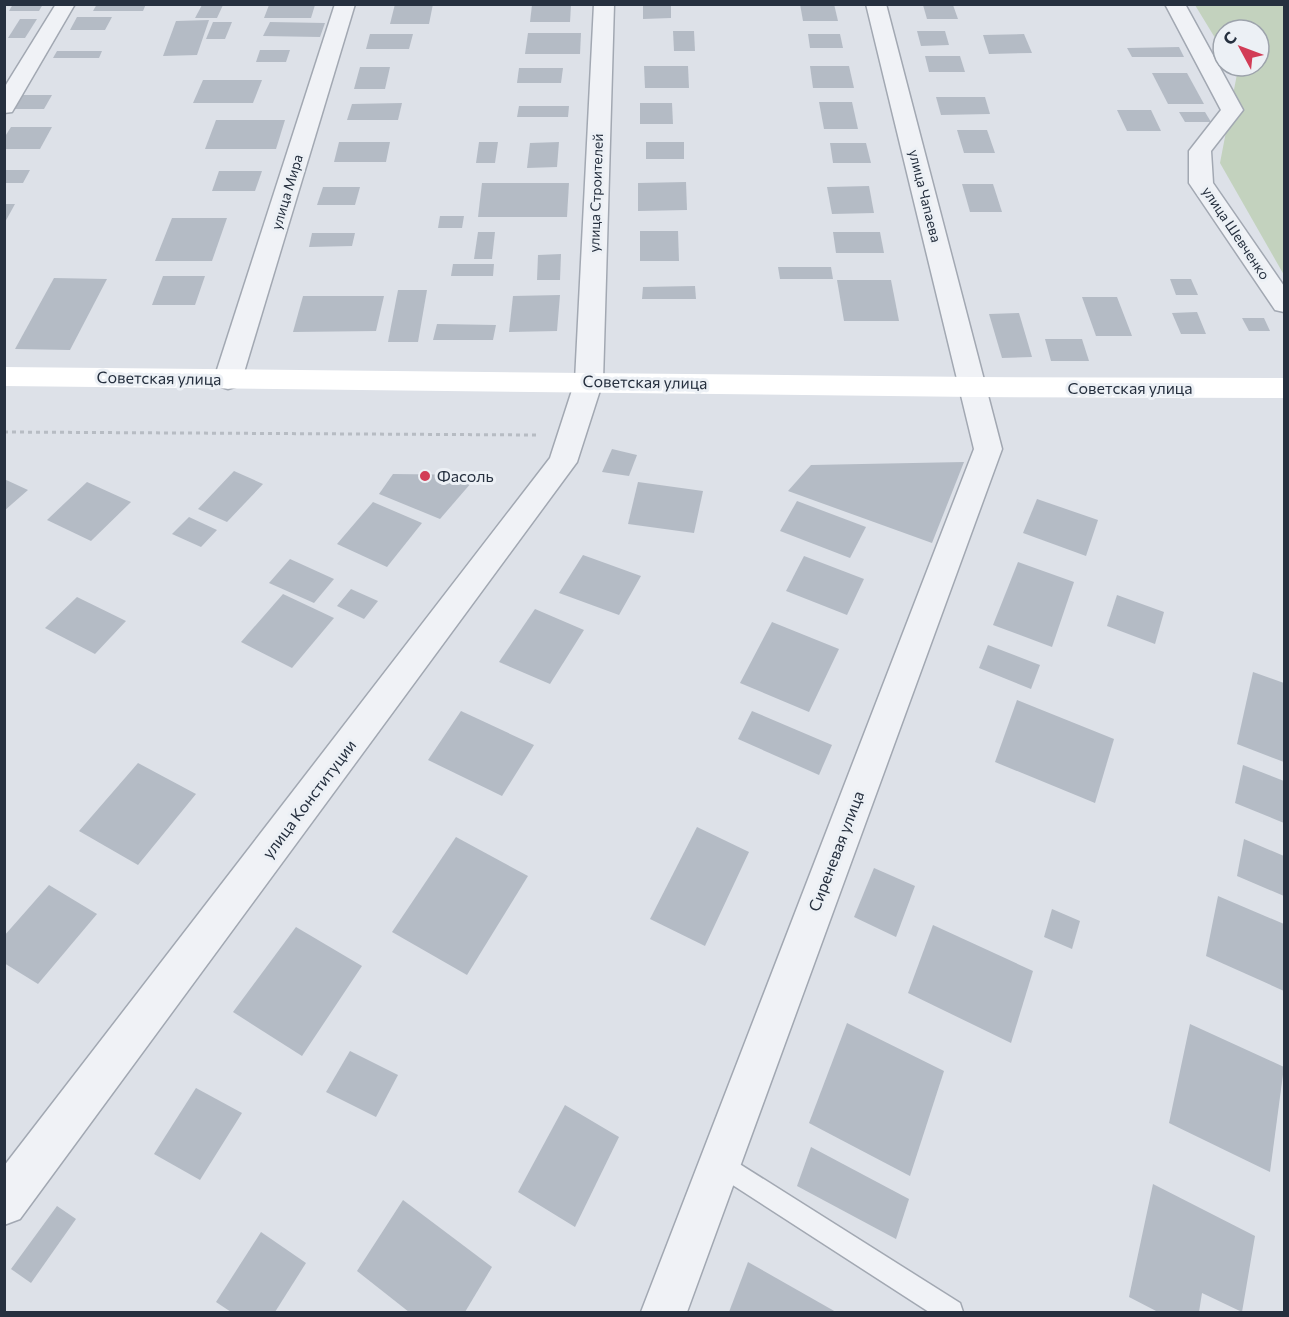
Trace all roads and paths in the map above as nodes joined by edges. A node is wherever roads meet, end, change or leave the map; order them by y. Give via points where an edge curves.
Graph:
1 (66, 4) edge
2 (345, 4) edge
3 (604, 4) edge
4 (876, 4) edge
5 (1174, 4) edge
6 (4, 107) edge
7 (1284, 304) edge
8 (4, 376) edge
9 (228, 379) junction
10 (589, 381) junction
11 (974, 387) junction
12 (1284, 388) edge
13 (4, 432) edge
14 (572, 435) junction
15 (719, 1163) junction
16 (4, 1203) edge
17 (664, 1312) edge
18 (951, 1312) edge

1 - 6 street
2 - 9 street, улица Мира
3 - 10 street, улица Строителей
4 - 11 street, улица Чапаева
5 - 7 street, улица Шевченко via 1232,110 1200,151 1201,183
8 - 9 main road, Советская улица
9 - 10 main road, Советская улица
10 - 11 main road, Советская улица
10 - 14 street, улица Конституции
11 - 12 main road, Советская улица
11 - 15 street, Сиреневая улица via 988,449
13 - 14 path
14 - 16 street, улица Конституции via 563,462
15 - 17 street, Сиреневая улица
15 - 18 lane

